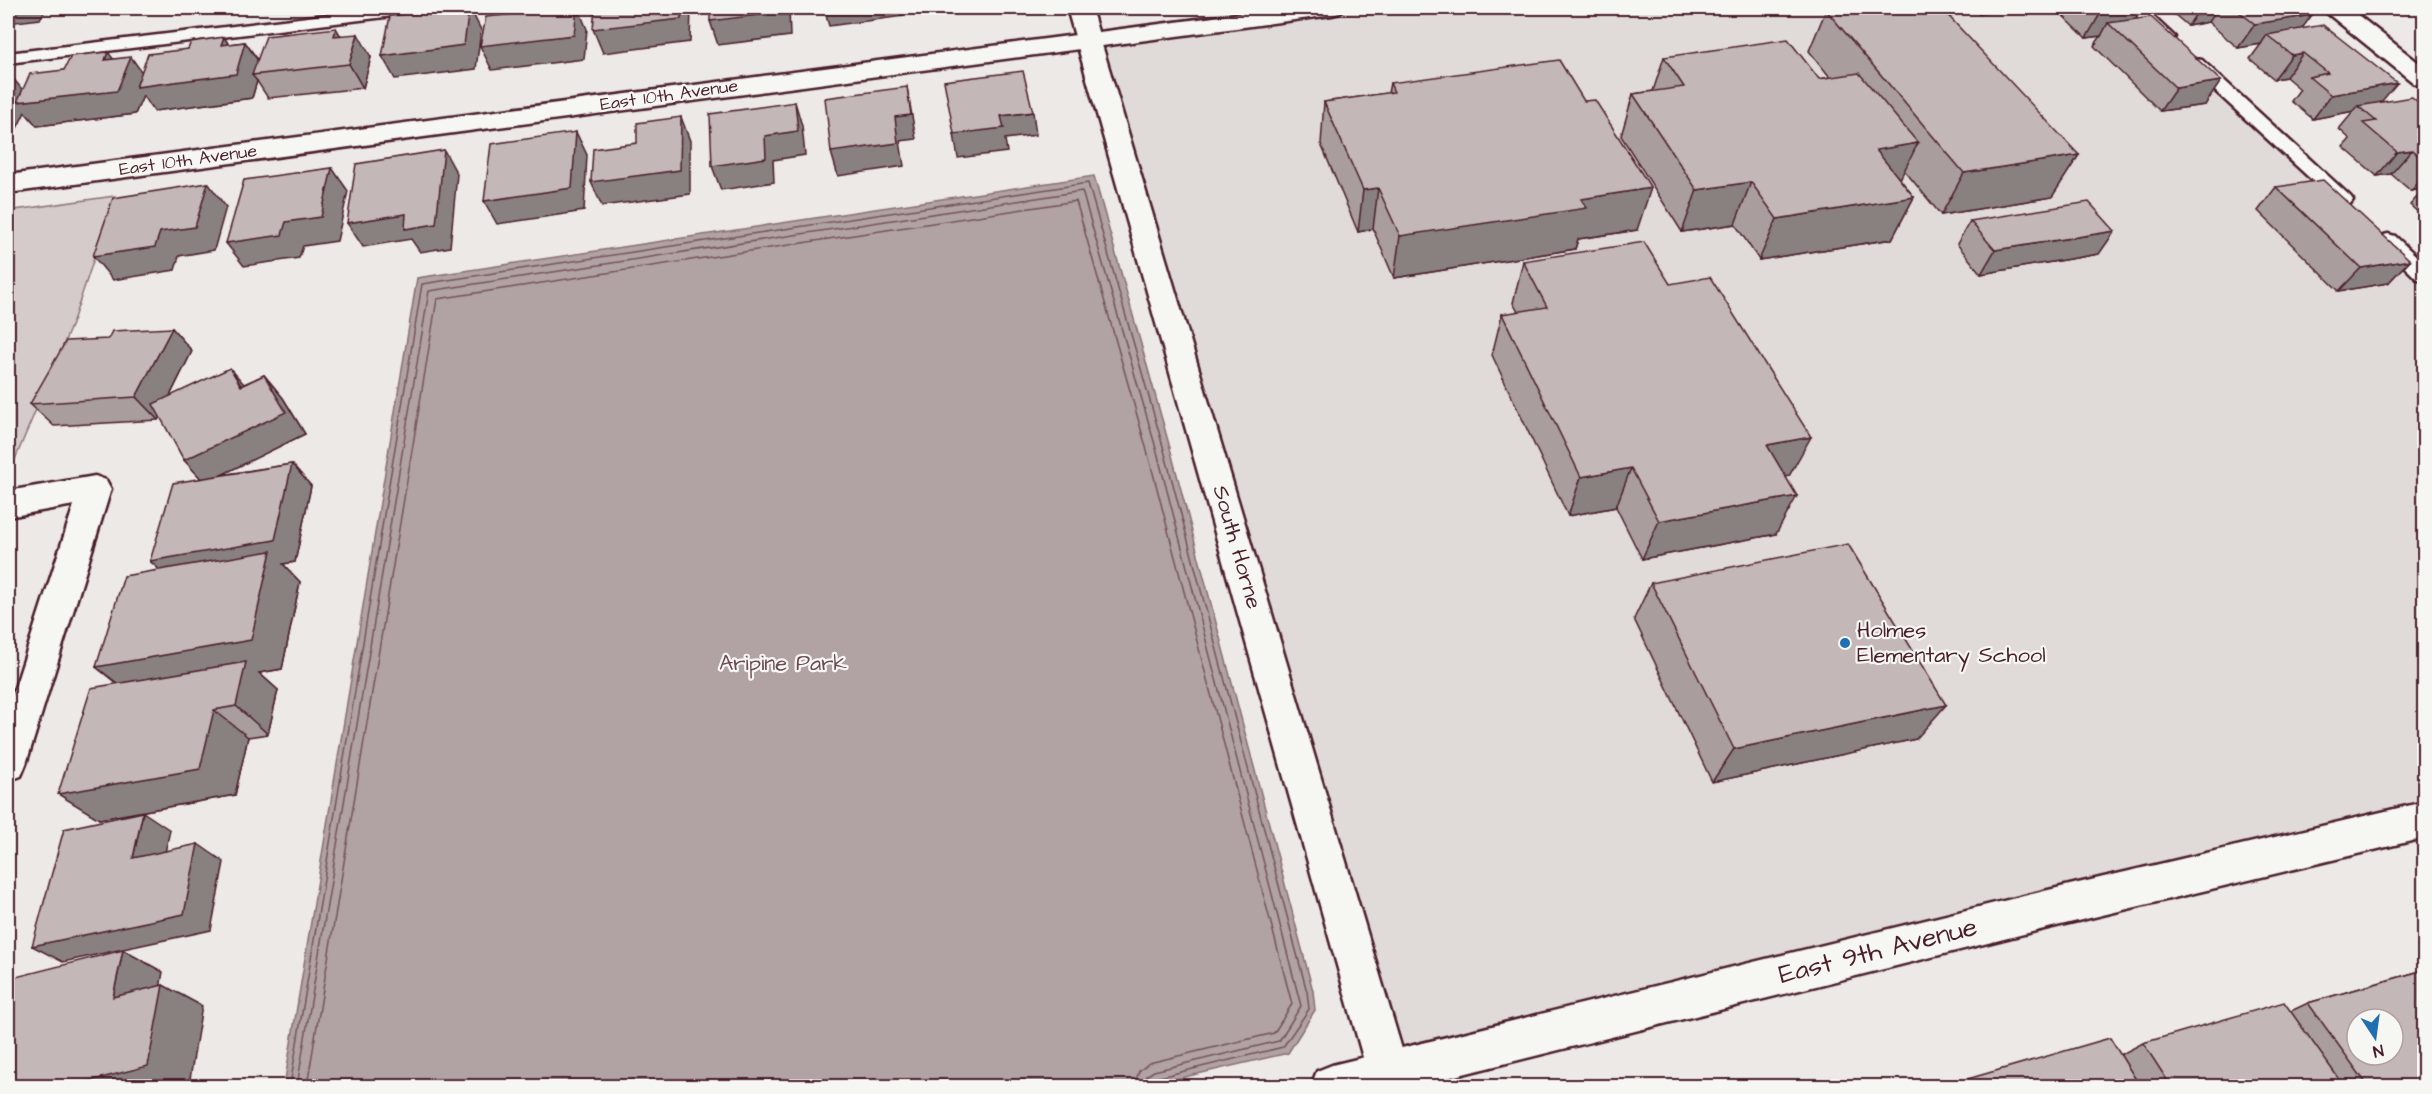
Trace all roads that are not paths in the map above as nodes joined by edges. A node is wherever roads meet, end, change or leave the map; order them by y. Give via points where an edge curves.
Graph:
1 (418, 8) edge
2 (1079, 8) edge
3 (1332, 8) edge
4 (2135, 8) edge
5 (2336, 8) edge
6 (1089, 39) junction
7 (8, 58) edge
8 (2424, 79) edge
9 (8, 184) edge
10 (2354, 209) edge
11 (2372, 225) edge
12 (2424, 274) edge
13 (8, 504) edge
14 (8, 764) edge
15 (2424, 820) edge
16 (1390, 1079) edge
17 (1332, 1086) edge

1 - 7 lane
2 - 6 street, South Horne
3 - 6 street, East 10th Avenue
4 - 10 lane
5 - 8 street
6 - 9 street, East 10th Avenue
6 - 16 street, South Horne
11 - 12 lane
13 - 14 street via 95,489
15 - 16 street, East 9th Avenue via 2044,910
16 - 17 street, East 9th Avenue

